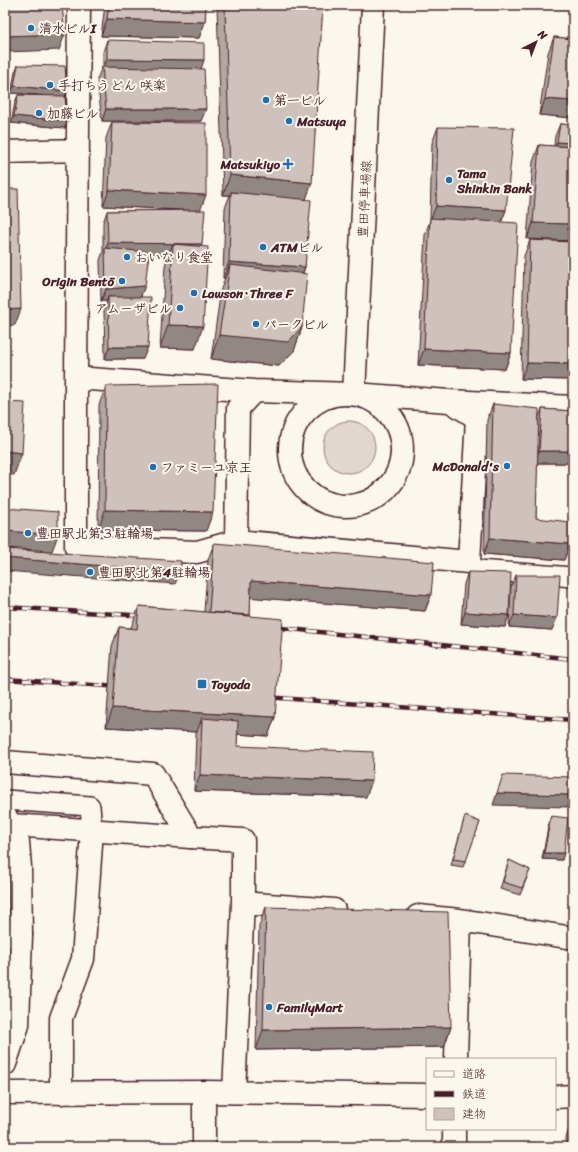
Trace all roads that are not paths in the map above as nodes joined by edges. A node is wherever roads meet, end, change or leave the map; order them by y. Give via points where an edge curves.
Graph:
1 (79, 5) edge
2 (373, 5) edge
3 (78, 150) junction
4 (5, 152) edge
5 (76, 378) junction
6 (254, 391) junction
7 (354, 394) junction
8 (449, 401) junction
9 (573, 407) edge
10 (54, 518) edge
11 (76, 547) junction
12 (235, 551) junction
13 (469, 562) junction
14 (573, 577) edge
15 (5, 762) edge
16 (5, 800) edge
17 (8, 820) edge
18 (92, 830) junction
19 (191, 837) junction
20 (243, 903) junction
21 (351, 911) edge
22 (398, 915) edge
23 (460, 920) junction
24 (13, 935) edge
25 (573, 938) edge
26 (456, 1058) edge
27 (5, 1064) edge
28 (204, 1092) junction
29 (234, 1092) junction
30 (5, 1093) edge
31 (61, 1093) junction
32 (426, 1095) edge
33 (573, 1096) edge
34 (556, 1097) edge
35 (454, 1130) edge
36 (204, 1147) edge
37 (454, 1147) edge

1 - 3 street
2 - 7 street, 豊田停車場線
3 - 4 street
3 - 5 street
5 - 6 street
5 - 11 street
6 - 7 street
6 - 12 street via 238,408
7 - 7 street via 367,397 384,408 399,428 403,448 400,467 394,481 381,496 358,506 338,506 314,497 299,482 290,459 290,439 302,413 318,400 336,393
7 - 8 street
8 - 9 street
8 - 13 street via 477,418
10 - 11 street via 62,519
11 - 12 street
12 - 13 street
13 - 14 lane via 478,570
15 - 19 street via 154,774
16 - 18 lane via 90,806
17 - 18 street
17 - 24 street via 18,842 20,867
18 - 19 street
18 - 31 street via 84,959 61,1018
19 - 20 street via 243,840
20 - 21 street
20 - 29 street
22 - 23 street
23 - 25 street
23 - 26 street
24 - 27 street via 18,1025
28 - 29 street
28 - 31 street
28 - 36 street
29 - 32 street
30 - 31 street
33 - 34 street
35 - 37 street

